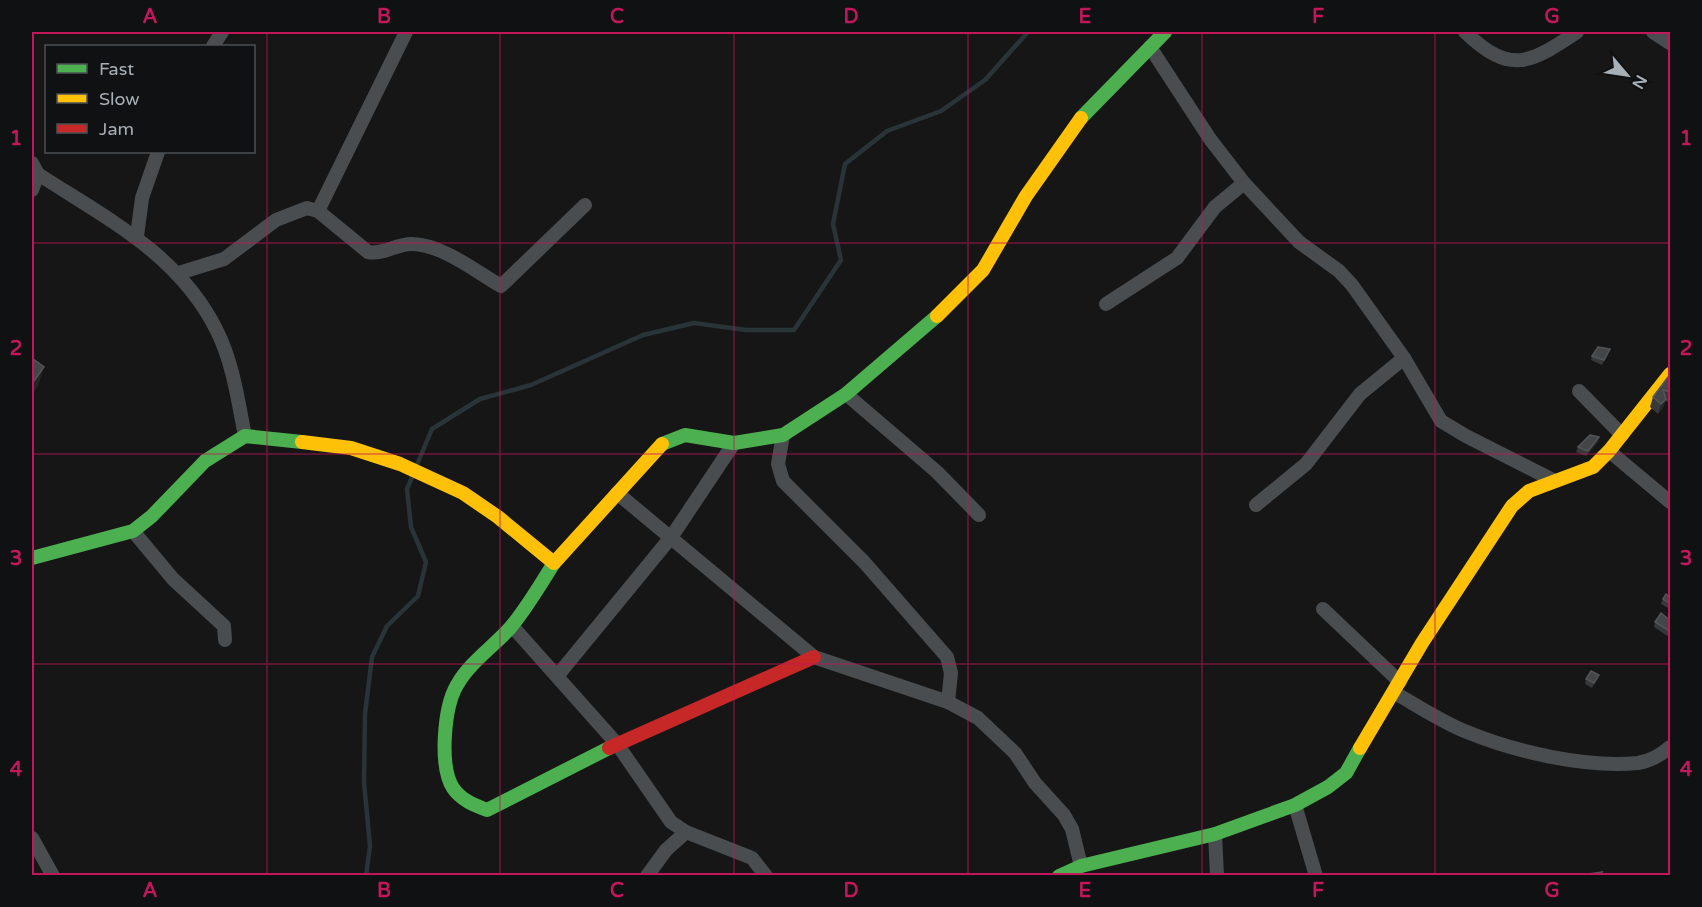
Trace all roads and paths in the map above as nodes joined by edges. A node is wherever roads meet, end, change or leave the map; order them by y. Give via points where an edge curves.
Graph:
1 (222, 32) edge
2 (406, 32) edge
3 (1165, 32) edge
4 (1465, 32) edge
5 (1577, 32) edge
6 (1653, 32) edge
7 (1671, 43) edge
8 (214, 45) edge
9 (1150, 46) junction
10 (158, 153) edge
11 (35, 168) edge
12 (1244, 183) junction
13 (32, 190) edge
14 (585, 206) dead end
15 (318, 211) junction
16 (137, 236) junction
17 (179, 273) junction
18 (1106, 304) dead end
19 (1404, 358) junction
20 (1671, 374) edge
21 (1579, 391) dead end
22 (846, 394) junction
23 (783, 435) junction
24 (1622, 435) junction
25 (245, 436) junction
26 (734, 443) junction
27 (1610, 451) junction
28 (1555, 481) junction
29 (617, 493) junction
30 (1671, 502) edge
31 (1256, 505) dead end
32 (979, 515) dead end
33 (133, 531) junction
34 (672, 536) junction
35 (32, 558) edge
36 (554, 563) junction
37 (1323, 609) dead end
38 (512, 626) junction
39 (225, 640) dead end
40 (814, 657) junction
41 (558, 675) junction
42 (1398, 687) junction
43 (948, 702) junction
44 (617, 744) junction
45 (1671, 747) edge
46 (1295, 805) junction
47 (686, 832) junction
48 (1215, 834) junction
49 (32, 837) edge
50 (1081, 866) junction
51 (53, 876) edge
52 (647, 876) edge
53 (766, 876) edge
54 (1059, 876) edge
55 (1217, 876) edge
56 (1316, 876) edge

1 - 8 street
2 - 15 street
3 - 9 street
4 - 5 street via 1486,50 1515,61 1544,55
6 - 7 street
9 - 12 street via 1210,140
9 - 22 street via 1080,119 1026,196 983,270 945,310
10 - 16 street via 142,198
11 - 13 street
11 - 16 street
12 - 18 street via 1215,207 1177,258
12 - 19 street via 1299,242 1352,285
14 - 15 street via 501,286 428,247 403,244 388,251 368,252
15 - 17 street via 307,208 276,220 224,259
16 - 17 street
17 - 25 street via 218,331
19 - 28 street via 1446,425
19 - 31 street via 1359,394 1306,464
20 - 24 street
21 - 24 street
22 - 23 street
22 - 32 street via 937,472
23 - 26 street
23 - 43 street via 778,464 783,481 864,562 946,657 951,673
24 - 27 street
25 - 33 street via 206,461
25 - 36 street via 351,448 399,464 463,493
26 - 29 street via 685,435 675,437 659,446
26 - 34 street
27 - 28 street via 1593,467
27 - 30 street
28 - 42 street via 1529,491 1512,506
29 - 34 street
29 - 36 street
33 - 35 street
33 - 39 street via 173,579 224,626
34 - 40 street
34 - 41 street
36 - 38 street
37 - 42 street
38 - 41 street
38 - 44 street via 469,669 450,699 443,761 448,778 463,801 487,810
40 - 43 street
40 - 44 street
41 - 44 street
42 - 45 street via 1467,732 1546,756 1639,763
42 - 46 street via 1346,773
43 - 50 street via 978,718 1014,753 1064,815
44 - 47 street via 653,800 671,822
46 - 48 street
46 - 56 street
47 - 52 street via 666,850
47 - 53 street via 743,853 758,863
48 - 50 street
48 - 55 street
49 - 51 street
50 - 54 street

